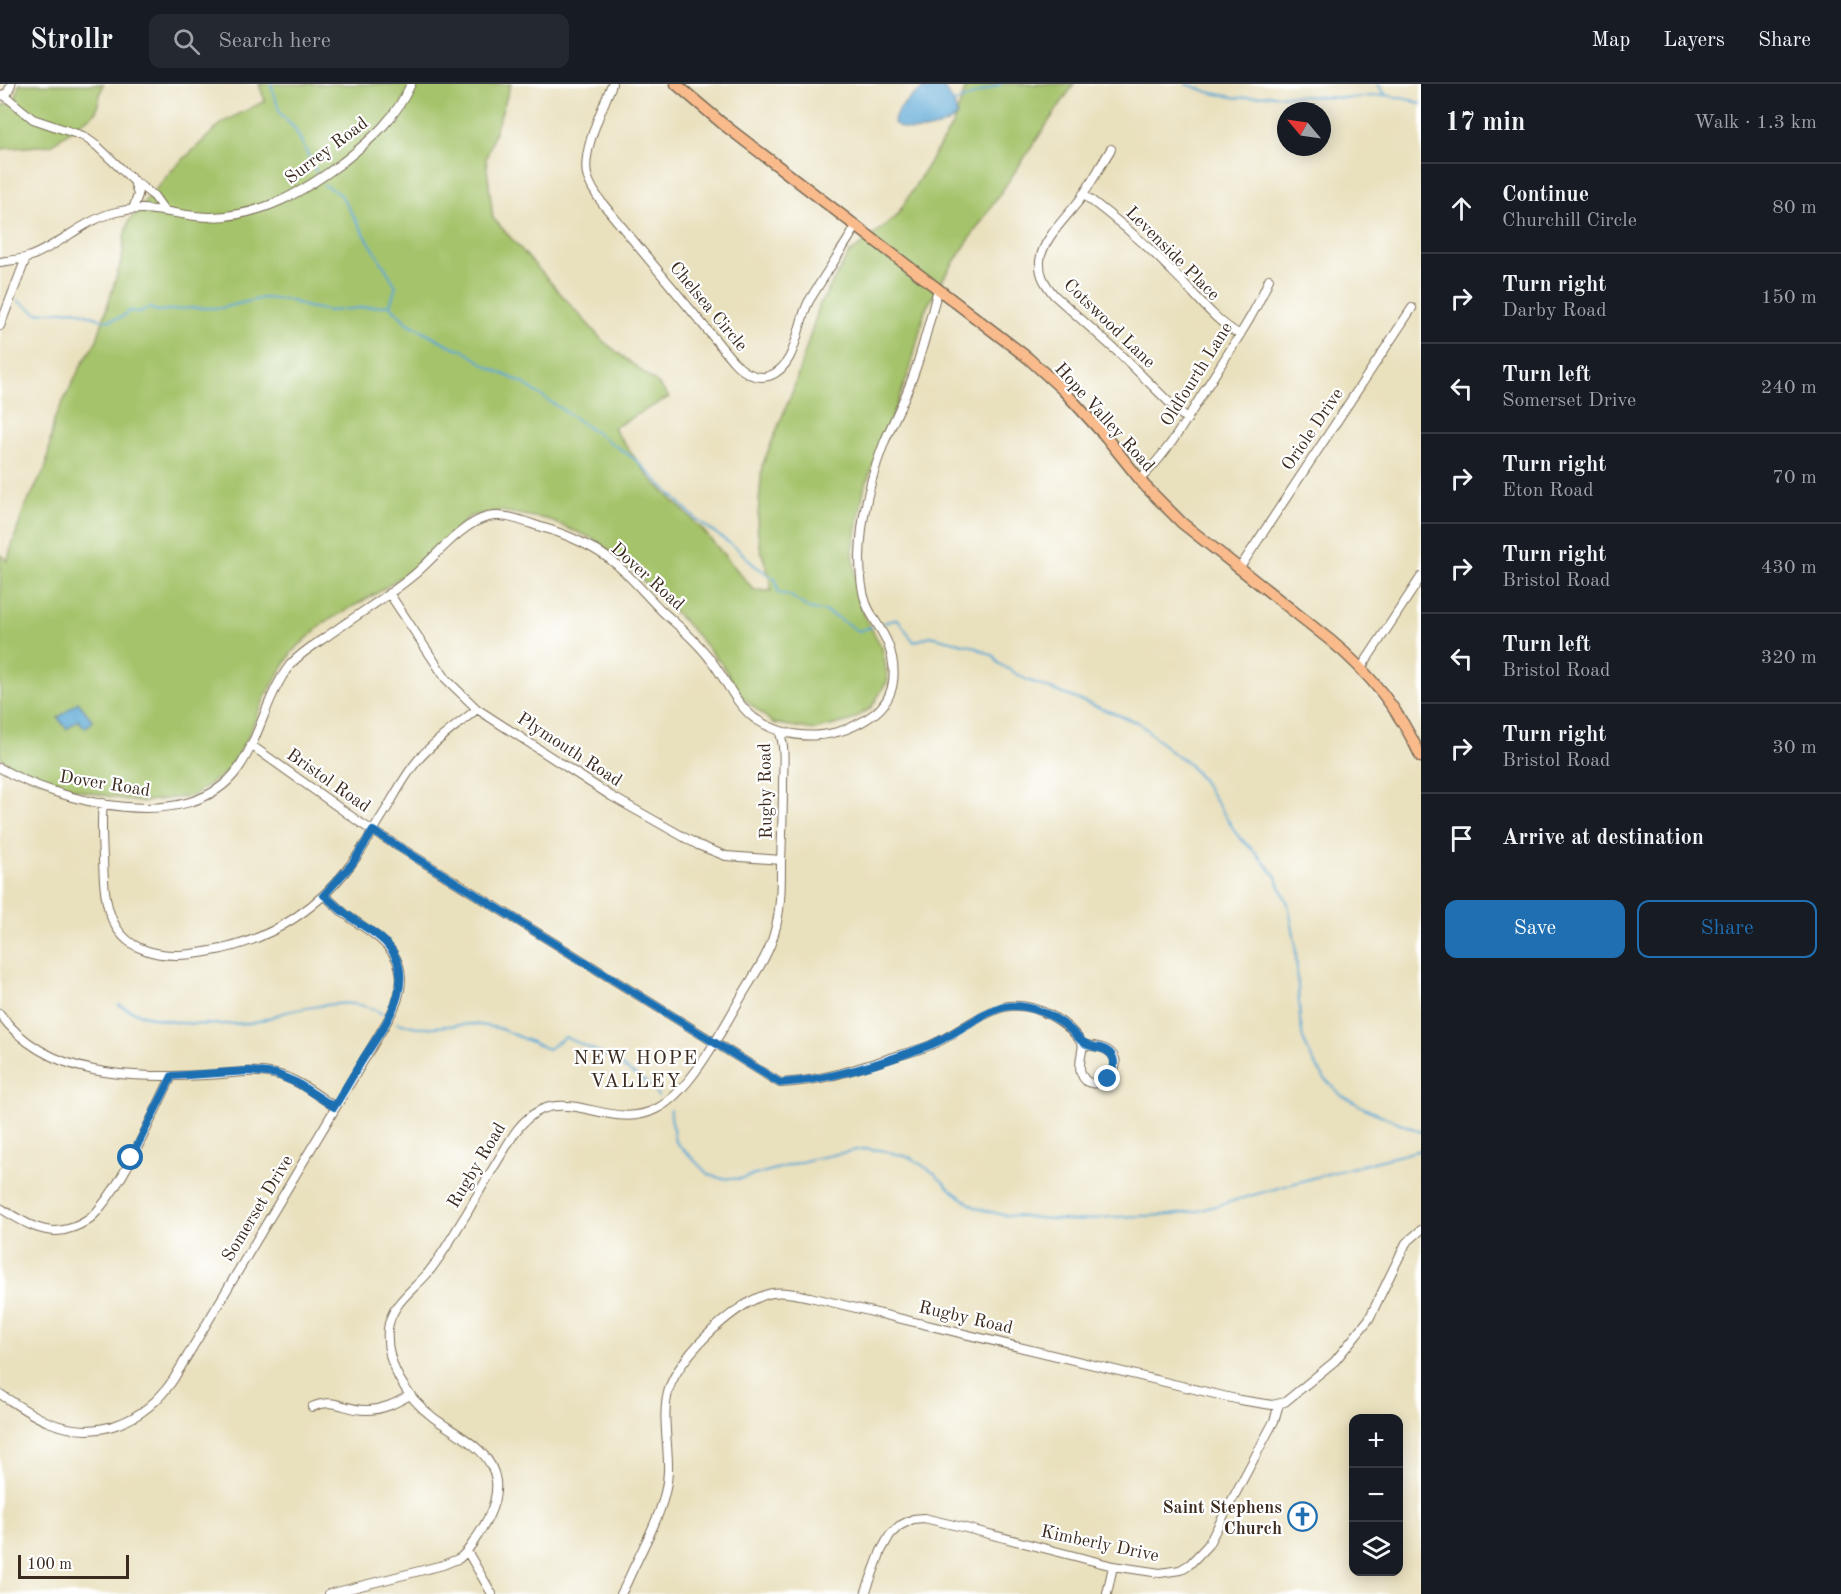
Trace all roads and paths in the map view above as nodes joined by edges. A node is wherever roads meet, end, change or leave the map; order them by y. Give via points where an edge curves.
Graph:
1 (12, 84) edge
2 (411, 84) edge
3 (612, 84) edge
4 (676, 84) edge
5 (2, 96) edge
6 (1111, 149) dead end
7 (134, 181) junction
8 (1083, 194) junction
9 (133, 209) junction
10 (164, 210) junction
11 (856, 226) junction
12 (26, 258) junction
13 (0, 262) edge
14 (1269, 279) dead end
15 (938, 289) junction
16 (1412, 308) dead end
17 (0, 326) edge
18 (1240, 335) junction
19 (1187, 420) junction
20 (1140, 479) junction
21 (1239, 569) junction
22 (1421, 577) edge
23 (389, 593) junction
24 (1361, 668) junction
25 (477, 709) junction
26 (779, 731) junction
27 (251, 746) junction
28 (1421, 757) edge
29 (0, 768) edge
30 (103, 803) junction
31 (373, 831) junction
32 (782, 860) junction
33 (324, 895) junction
34 (0, 1014) edge
35 (714, 1043) junction
36 (1083, 1045) junction
37 (172, 1076) junction
38 (334, 1107) junction
39 (0, 1208) edge
40 (1421, 1230) edge
41 (0, 1394) edge
42 (410, 1395) junction
43 (1279, 1404) junction
44 (312, 1407) dead end
45 (467, 1551) junction
46 (1113, 1566) junction
47 (329, 1594) edge
48 (492, 1594) edge
49 (621, 1594) edge
50 (865, 1594) edge
51 (1107, 1594) edge

1 - 5 street
2 - 10 street, Surrey Road via 393,116 375,135 293,196 249,213 222,216
3 - 11 street, Chelsea Circle via 587,156 592,187 733,361 748,374 766,377 784,366 809,302
4 - 11 main road, Hope Valley Road
5 - 7 street via 33,119 83,136
6 - 8 street, Cotswood Lane
7 - 9 street via 138,195
7 - 10 street via 154,196
8 - 18 street, Levenside Place via 1154,253 1217,321
8 - 19 street, Cotswood Lane via 1045,247 1040,259 1045,284
9 - 10 street, Surrey Road
9 - 12 street, Surrey Road via 104,216
11 - 15 main road, Hope Valley Road
12 - 13 street, Surrey Road
12 - 17 street
14 - 18 street, Oldfourth Lane
15 - 20 main road, Hope Valley Road via 1052,379
15 - 26 street, Dover Road via 916,368 873,476 861,537 863,593 887,642 894,669 893,688 878,711 836,733 813,736
16 - 21 street, Oriole Drive
18 - 19 street, Oldfourth Lane
19 - 20 street, Oldfourth Lane via 1167,450
20 - 21 main road, Hope Valley Road via 1182,523
21 - 24 main road, Hope Valley Road
22 - 24 street
23 - 25 street, Plymouth Road via 446,679
23 - 26 street, Dover Road via 478,520 497,516 547,529 615,564 696,642 746,711
23 - 27 street, Dover Road via 289,666
24 - 28 main road, Hope Valley Road via 1395,710
25 - 31 street via 418,760
25 - 32 street, Plymouth Road via 611,796 698,845 726,856
26 - 32 street, Rugby Road via 783,741
27 - 30 street, Dover Road via 233,775 204,798 148,808
27 - 31 street, Bristol Road
29 - 30 street, Dover Road via 56,793
30 - 33 street via 105,902 115,927 143,950 185,955 233,946 282,926
31 - 33 street via 352,864
31 - 35 street, Bristol Road
32 - 35 street, Rugby Road via 781,894 771,943
33 - 38 street, Somerset Drive via 385,942 394,953 401,977 392,1013
34 - 37 street via 17,1033 61,1062 112,1074
35 - 36 street, Bristol Road via 780,1083 831,1077 931,1045 1008,1006 1047,1013
35 - 42 street, Rugby Road via 675,1096 649,1113 620,1114 559,1105 543,1109 521,1123 443,1252 390,1318 389,1354
36 - 36 street, Bristol Road via 1080,1072 1084,1078 1102,1083 1113,1071 1113,1056 1102,1048
37 - 38 street via 249,1071 276,1074
37 - 39 street via 131,1158 98,1211 63,1231 43,1229
38 - 41 street, Somerset Drive via 187,1357 154,1403 120,1425 83,1430 48,1422
40 - 43 street via 1406,1243 1374,1310 1345,1351 1320,1375
42 - 44 street via 382,1409 354,1409 332,1402
42 - 45 street, Rugby Road via 483,1454 494,1473 496,1486 491,1511
43 - 46 street, Kimberly Drive via 1274,1421 1217,1529 1190,1564 1168,1573
43 - 49 street, Rugby Road via 1240,1400 810,1297 772,1293 732,1312 688,1357 671,1383 667,1399 665,1493
45 - 47 street via 443,1565
45 - 48 street
46 - 50 street, Kimberly Drive via 924,1518 913,1519 890,1536
46 - 51 street

